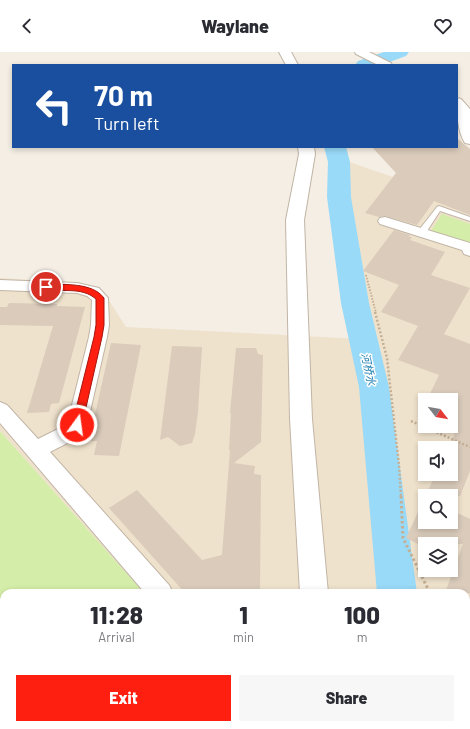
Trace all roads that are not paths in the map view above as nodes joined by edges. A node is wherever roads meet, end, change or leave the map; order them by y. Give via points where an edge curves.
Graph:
1 (285, 52) edge
2 (363, 53) edge
3 (291, 64) edge
4 (384, 64) edge
5 (458, 103) edge
6 (470, 140) edge
7 (306, 148) edge
8 (470, 219) edge
9 (385, 221) dead end
10 (422, 232) junction
11 (470, 250) edge
12 (0, 285) edge
13 (0, 410) edge
14 (36, 450) junction
15 (158, 589) edge
16 (314, 589) edge

1 - 3 street
2 - 4 street
5 - 6 street via 464,109 465,125
7 - 16 street via 295,220 301,419
8 - 10 lane via 439,208
9 - 10 street
10 - 11 street
12 - 14 street via 77,288 92,292 100,298 98,337 77,425 63,436
13 - 14 street
14 - 15 street

